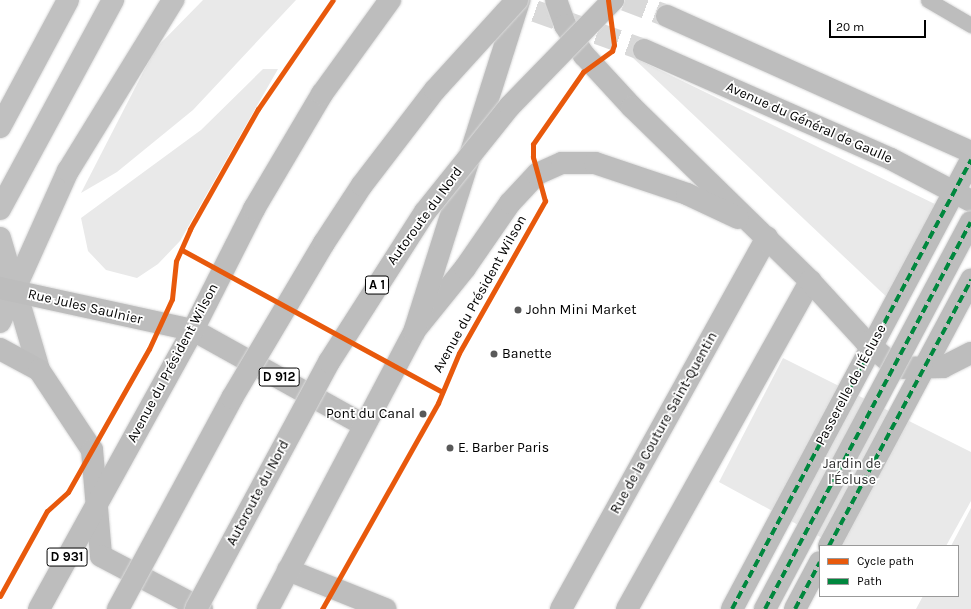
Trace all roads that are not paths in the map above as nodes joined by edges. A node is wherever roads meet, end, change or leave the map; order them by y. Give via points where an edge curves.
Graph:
1 (68, 0) edge
2 (113, 0) edge
3 (173, 0) edge
4 (390, 0) edge
5 (518, 0) edge
6 (556, 0) edge
7 (613, 0) edge
8 (928, 0) edge
9 (666, 16) tunnel mouth
10 (971, 25) edge
11 (644, 50) tunnel mouth
12 (0, 127) edge
13 (971, 152) edge
14 (971, 160) edge
15 (971, 201) edge
16 (0, 209) edge
17 (971, 222) edge
18 (761, 232) junction
19 (0, 238) edge
20 (971, 280) edge
21 (810, 281) junction
22 (8, 289) edge
23 (0, 322) edge
24 (193, 330) junction
25 (414, 332) junction
26 (0, 349) edge
27 (971, 353) edge
28 (39, 370) junction
29 (364, 425) junction
30 (95, 506) junction
31 (829, 545) edge
32 (819, 564) edge
33 (288, 570) junction
34 (39, 609) edge
35 (118, 609) edge
36 (196, 609) edge
37 (202, 609) edge
38 (268, 609) edge
39 (385, 609) edge
40 (562, 609) edge
41 (627, 609) edge
42 (732, 609) edge
43 (766, 609) edge
44 (795, 609) edge

1 - 12 main road
2 - 16 main road
3 - 22 main road via 68,171
4 - 24 main road, Avenue du Président Wilson via 322,94 254,209
5 - 25 main road
5 - 35 main road, bridge via 435,90 362,185 324,243 232,398
6 - 18 main road via 565,25 584,55 632,107
7 - 36 main road, Autoroute du Nord / A 1, bridge via 505,112 416,224 330,362
8 - 10 lane
9 - 13 main road
11 - 15 main road, Avenue du Général de Gaulle via 891,159
14 - 42 main road, Passerelle de l'Écluse
17 - 43 main road, bridge
18 - 21 main road
18 - 25 main road via 687,194 595,164 562,163 537,174 510,203 465,268
18 - 40 main road, Rue de la Couture Saint-Quentin
19 - 22 main road
20 - 31 main road
21 - 27 main road via 866,342 897,368 942,367
21 - 41 main road
22 - 23 main road
22 - 24 main road, Rue Jules Saulnier / D 912
22 - 28 main road
24 - 29 main road, D 912
24 - 30 main road, Avenue du Président Wilson
25 - 29 main road
26 - 28 main road
28 - 30 main road via 92,450
29 - 33 main road
30 - 34 main road, Avenue du Président Wilson / D 931
30 - 37 main road via 101,556
32 - 44 main road
33 - 38 main road
33 - 39 main road

